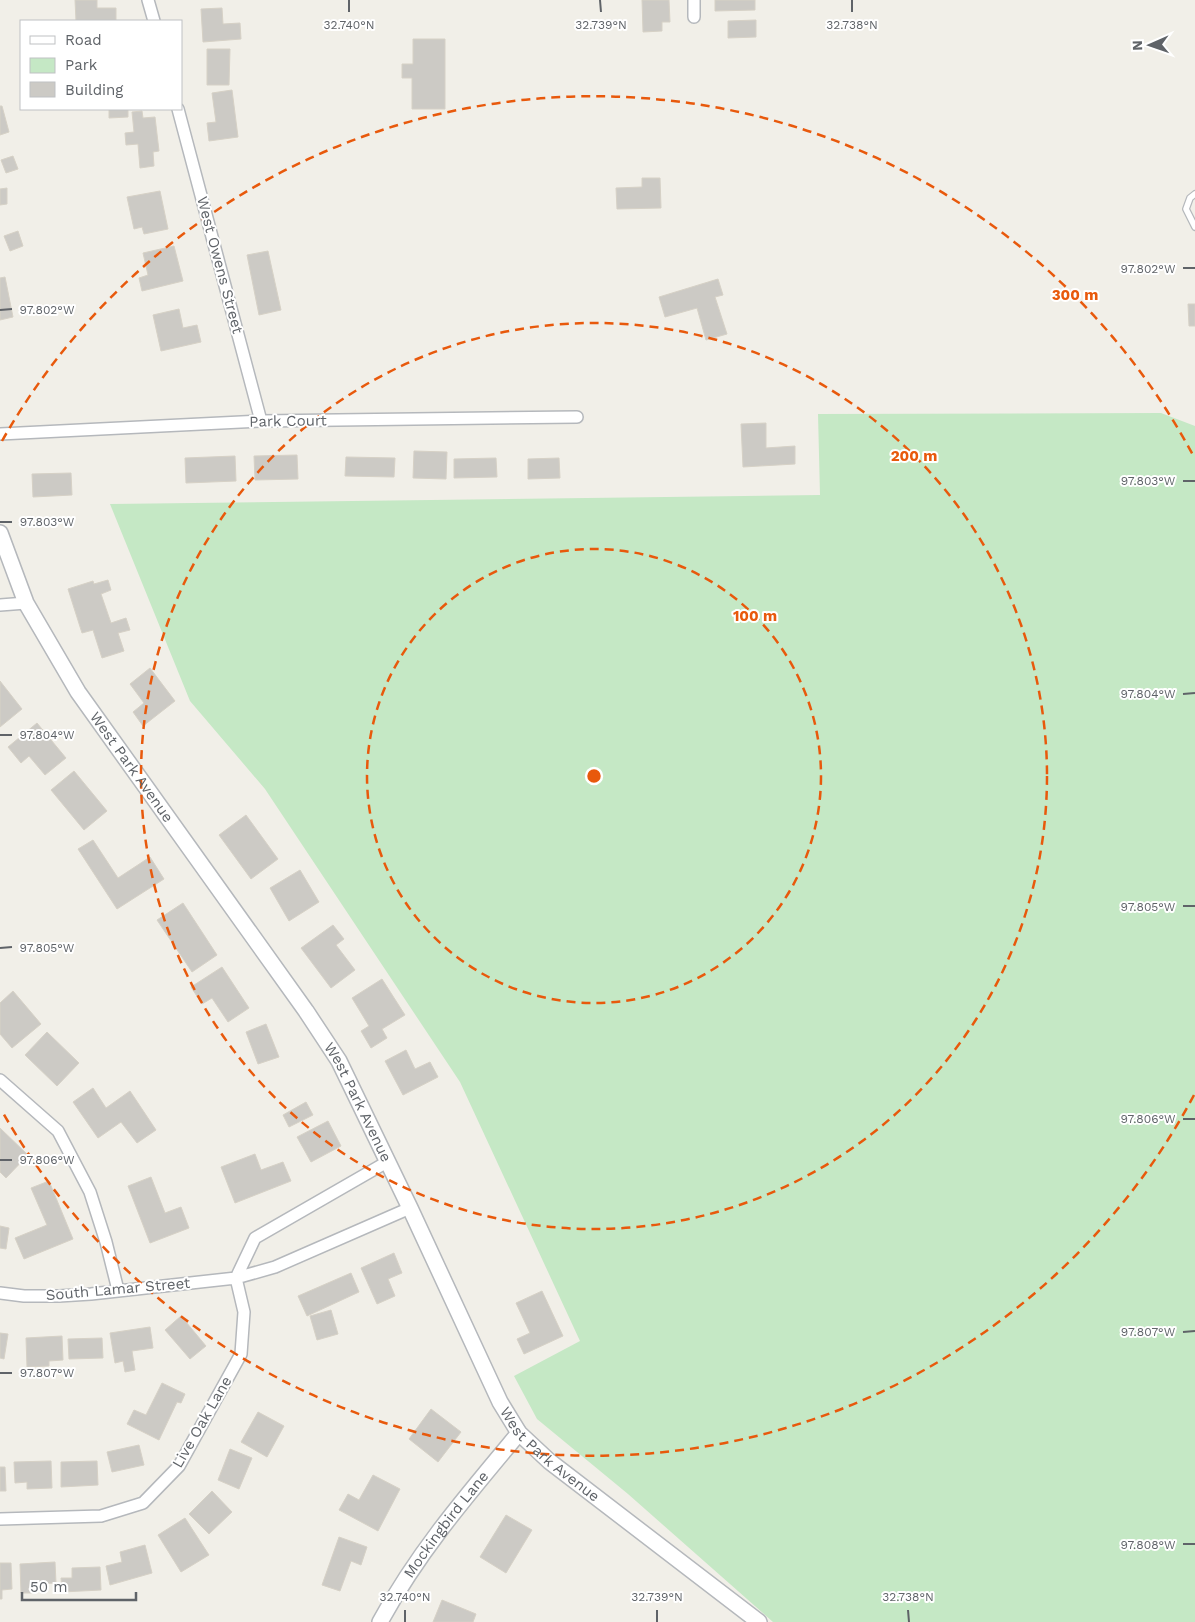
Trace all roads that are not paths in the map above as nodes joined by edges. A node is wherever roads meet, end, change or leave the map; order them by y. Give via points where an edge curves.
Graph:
1 (148, 0) edge
2 (694, 0) edge
3 (694, 16) dead end
4 (154, 20) edge
5 (178, 110) edge
6 (1195, 194) edge
7 (1195, 226) edge
8 (577, 417) dead end
9 (261, 421) junction
10 (0, 434) edge
11 (0, 533) edge
12 (26, 603) junction
13 (0, 605) edge
14 (0, 1080) edge
15 (386, 1162) junction
16 (410, 1208) junction
17 (236, 1278) junction
18 (118, 1290) junction
19 (0, 1293) edge
20 (519, 1433) junction
21 (0, 1520) edge
22 (380, 1622) edge
23 (759, 1622) edge

1 - 4 street
2 - 3 street
5 - 9 street, West Owens Street
6 - 7 lane via 1186,209
8 - 9 street, Park Court
9 - 10 street, Park Court
11 - 12 street, West Park Avenue
12 - 13 street
12 - 15 street, West Park Avenue via 78,692 339,1061
14 - 18 street via 58,1131 90,1192
15 - 16 street, West Park Avenue
15 - 17 street via 255,1238
16 - 17 street, South Lamar Street via 275,1267
16 - 20 street, West Park Avenue via 500,1402
17 - 18 street, South Lamar Street
17 - 21 street, Live Oak Lane via 244,1312 241,1354 179,1466 143,1503 101,1516
18 - 19 street, South Lamar Street via 59,1296
20 - 22 street, Mockingbird Lane via 447,1519 416,1562
20 - 23 street, West Park Avenue via 549,1461

